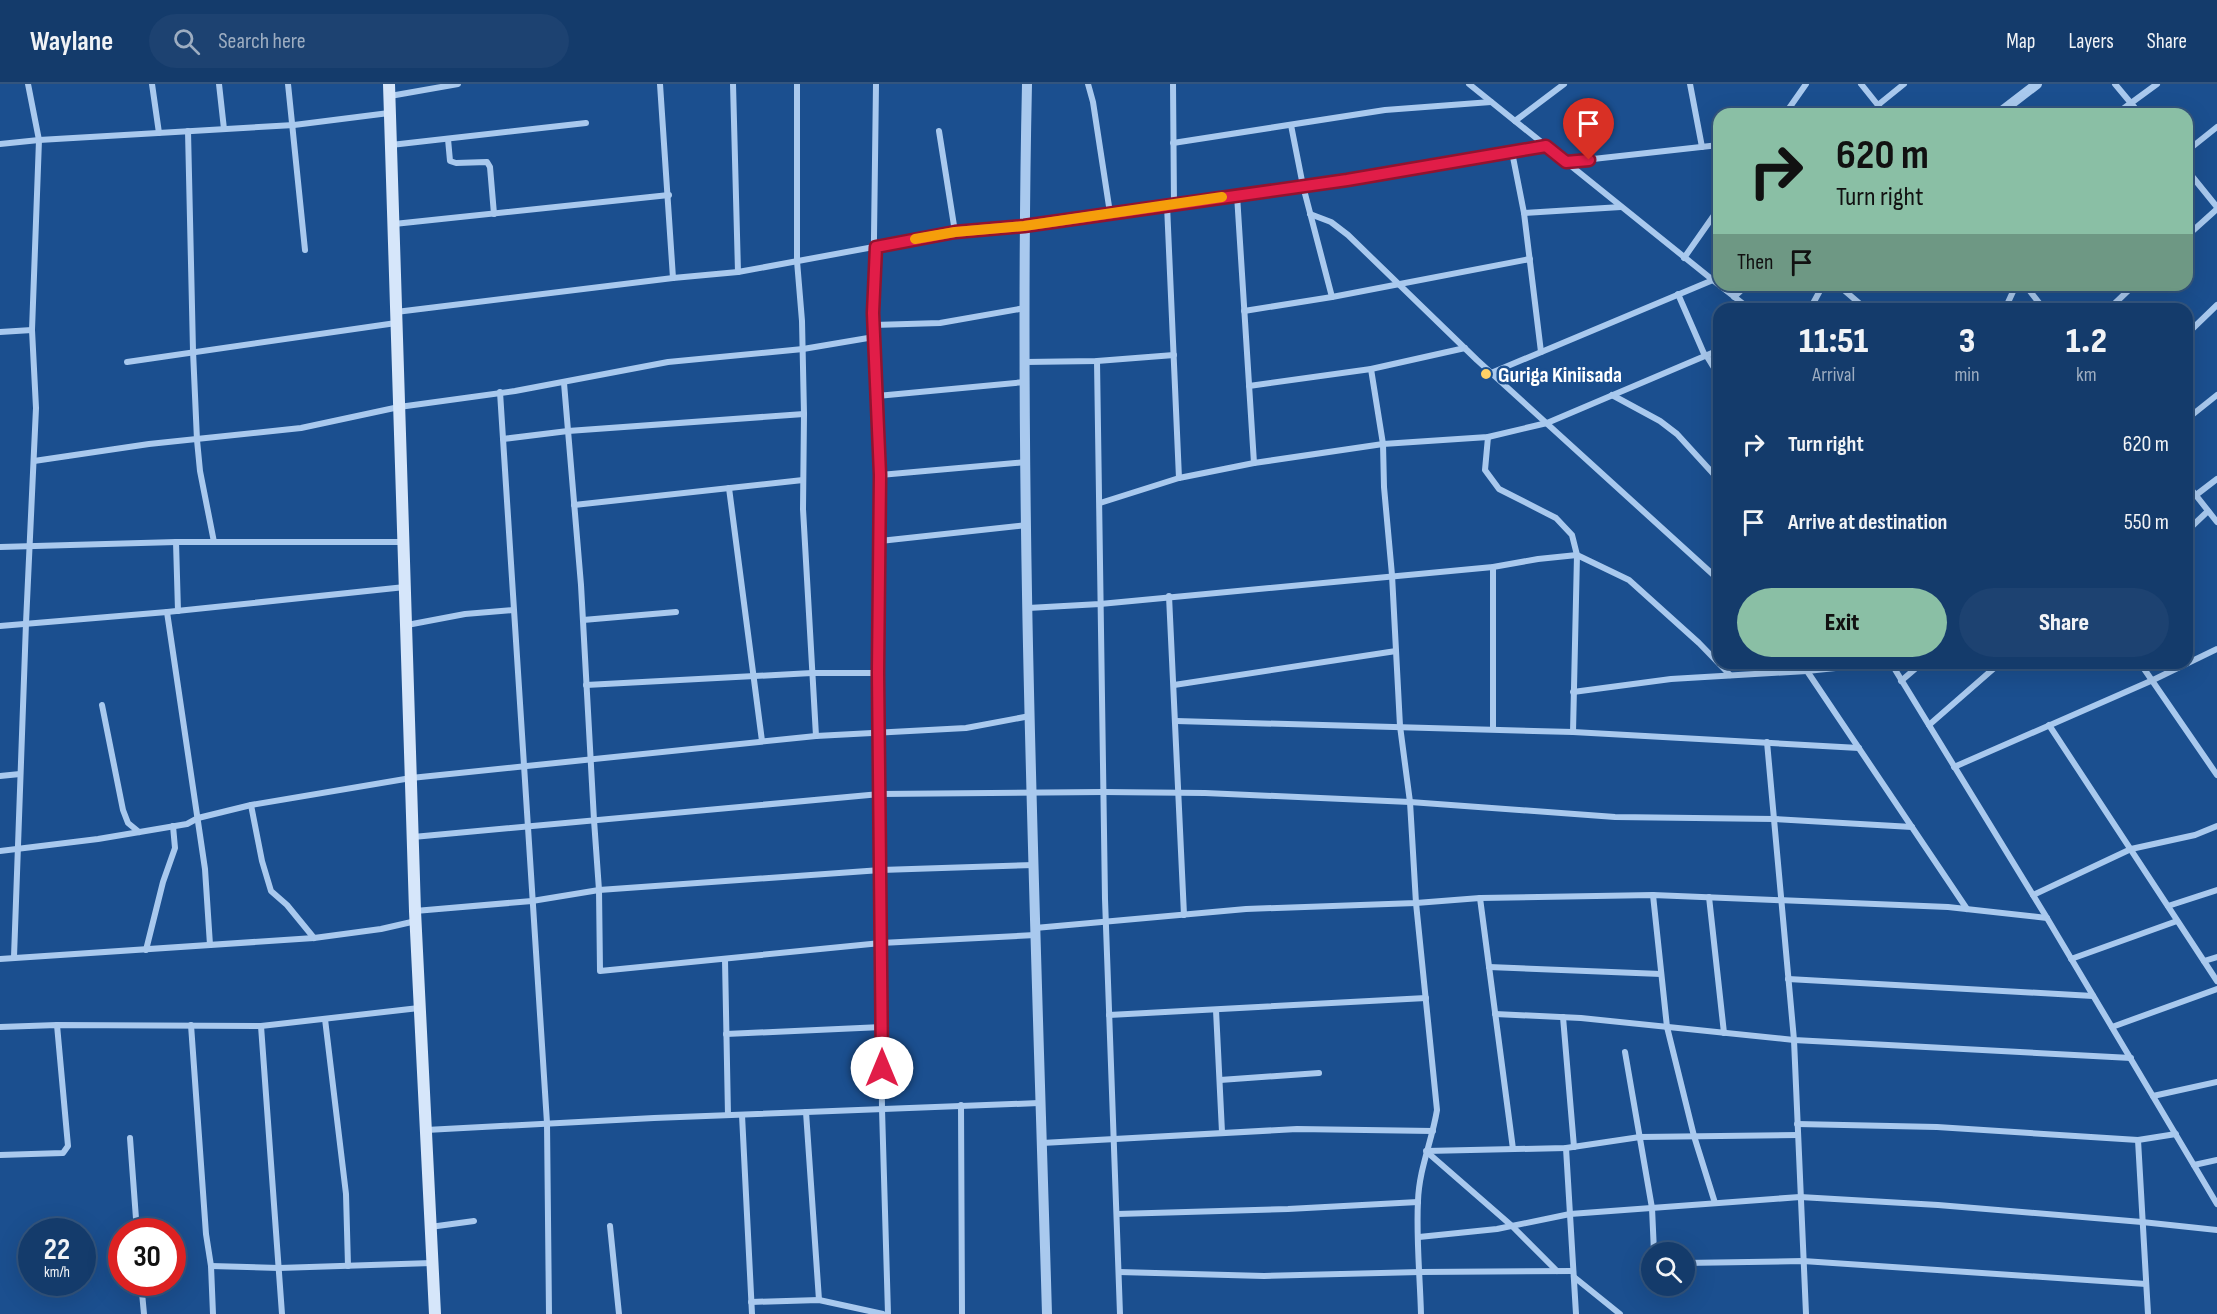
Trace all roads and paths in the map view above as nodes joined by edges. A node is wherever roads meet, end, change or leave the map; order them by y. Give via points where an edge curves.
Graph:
1 (28, 84) edge
2 (152, 84) edge
3 (219, 84) edge
4 (288, 84) edge
5 (458, 84) edge
6 (660, 84) edge
7 (733, 84) edge
8 (797, 84) edge
9 (876, 84) edge
10 (1027, 84) edge
11 (1088, 84) edge
12 (1173, 84) edge
13 (1469, 84) edge
14 (1564, 84) edge
15 (1690, 84) edge
16 (1806, 84) edge
17 (1861, 84) edge
18 (1904, 84) edge
19 (2037, 84) edge
20 (2115, 84) edge
21 (2157, 84) edge
22 (389, 90) edge
23 (1491, 102) junction
24 (2131, 103) junction
25 (1878, 105) junction
26 (1789, 108) edge
27 (1881, 108) edge
28 (2006, 108) edge
29 (2124, 108) edge
30 (2135, 108) edge
31 (389, 113) junction
32 (1515, 121) junction
33 (586, 123) dead end
34 (294, 125) junction
35 (1292, 125) junction
36 (2217, 127) edge
37 (224, 129) junction
38 (188, 131) junction
39 (939, 131) dead end
40 (159, 133) junction
41 (448, 139) junction
42 (39, 140) junction
43 (1173, 143) junction
44 (0, 144) edge
45 (390, 145) junction
46 (1546, 146) junction
47 (1713, 146) edge
48 (2193, 146) edge
49 (1702, 147) junction
50 (1512, 152) junction
51 (1566, 162) junction
52 (2193, 178) edge
53 (1303, 186) junction
54 (669, 195) junction
55 (1237, 195) junction
56 (1171, 204) junction
57 (1621, 207) junction
58 (2217, 208) edge
59 (1110, 213) junction
60 (1524, 213) junction
61 (494, 214) junction
62 (1310, 214) junction
63 (1713, 217) edge
64 (393, 224) junction
65 (1024, 226) junction
66 (2193, 231) edge
67 (955, 232) junction
68 (876, 247) junction
69 (305, 250) dead end
70 (1684, 258) junction
71 (1530, 259) junction
72 (797, 261) junction
73 (738, 272) junction
74 (673, 278) junction
75 (1713, 280) joint
76 (1398, 284) junction
77 (1726, 291) edge
78 (1740, 291) edge
79 (1845, 291) edge
80 (2030, 291) edge
81 (2128, 291) edge
82 (1678, 294) junction
83 (1332, 297) junction
84 (1734, 297) junction
85 (1742, 303) edge
86 (1859, 303) edge
87 (2039, 303) edge
88 (2115, 303) edge
89 (2217, 305) edge
90 (1024, 308) junction
91 (1244, 311) junction
92 (396, 318) junction
93 (874, 326) junction
94 (2193, 328) edge
95 (32, 330) junction
96 (0, 332) edge
97 (874, 337) junction
98 (1465, 348) junction
99 (802, 349) junction
100 (193, 351) junction
101 (1541, 352) junction
102 (1713, 352) edge
103 (1174, 355) junction
104 (1706, 355) junction
105 (1097, 361) junction
106 (127, 362) dead end
107 (1025, 362) junction
108 (1713, 366) edge
109 (1371, 369) junction
110 (1491, 373) junction
111 (1025, 382) junction
112 (564, 383) junction
113 (1249, 386) junction
114 (500, 392) junction
115 (1612, 395) junction
116 (2217, 395) edge
117 (877, 396) junction
118 (399, 407) junction
119 (804, 414) junction
120 (2193, 414) edge
121 (1547, 423) junction
122 (568, 431) junction
123 (1488, 436) junction
124 (503, 439) junction
125 (197, 440) junction
126 (1383, 444) junction
127 (34, 462) junction
128 (1026, 462) junction
129 (1254, 463) junction
130 (1713, 473) edge
131 (880, 475) junction
132 (1179, 478) junction
133 (2217, 479) edge
134 (803, 480) junction
135 (729, 488) junction
136 (2193, 491) edge
137 (2196, 495) junction
138 (1100, 503) junction
139 (574, 505) junction
140 (2208, 511) junction
141 (2217, 522) edge
142 (1027, 525) junction
143 (2193, 525) edge
144 (880, 541) junction
145 (176, 542) junction
146 (214, 542) junction
147 (403, 542) junction
148 (30, 546) junction
149 (0, 547) edge
150 (1576, 555) junction
151 (1493, 567) junction
152 (1713, 571) edge
153 (1392, 575) junction
154 (405, 587) junction
155 (1169, 596) junction
156 (1100, 604) junction
157 (1028, 608) junction
158 (513, 610) junction
159 (178, 611) junction
160 (167, 612) junction
161 (676, 612) dead end
162 (583, 620) junction
163 (26, 623) junction
164 (406, 625) junction
165 (0, 626) edge
166 (2217, 649) edge
167 (1396, 651) junction
168 (1713, 658) edge
169 (2193, 661) edge
170 (1724, 669) edge
171 (1827, 669) edge
172 (1894, 669) edge
173 (1915, 669) edge
174 (1993, 669) edge
175 (2145, 669) edge
176 (2176, 669) edge
177 (1808, 671) junction
178 (812, 673) junction
179 (878, 673) junction
180 (1730, 675) junction
181 (755, 676) junction
182 (2153, 680) junction
183 (1901, 681) junction
184 (1174, 684) junction
185 (586, 685) junction
186 (1573, 692) junction
187 (102, 705) dead end
188 (1030, 716) junction
189 (1176, 721) junction
190 (1929, 725) junction
191 (2049, 725) junction
192 (1400, 726) junction
193 (1492, 729) junction
194 (880, 732) junction
195 (1573, 732) junction
196 (816, 736) junction
197 (762, 741) junction
198 (1767, 742) junction
199 (1859, 748) junction
200 (590, 758) junction
201 (524, 765) junction
202 (1954, 766) junction
203 (21, 774) junction
204 (2217, 775) edge
205 (0, 776) edge
206 (411, 778) junction
207 (1103, 792) junction
208 (1032, 793) junction
209 (1180, 793) junction
210 (880, 794) junction
211 (1410, 802) junction
212 (251, 805) junction
213 (198, 818) junction
214 (1774, 819) junction
215 (594, 820) junction
216 (173, 826) junction
217 (528, 826) junction
218 (2217, 826) edge
219 (1912, 827) junction
220 (139, 832) junction
221 (413, 837) junction
222 (18, 849) junction
223 (2131, 849) junction
224 (0, 851) edge
225 (1034, 864) junction
226 (881, 870) junction
227 (599, 890) junction
228 (2217, 890) edge
229 (1653, 895) junction
230 (2033, 895) junction
231 (1480, 897) junction
232 (1709, 897) junction
233 (1781, 900) junction
234 (532, 901) junction
235 (1416, 903) junction
236 (2168, 906) junction
237 (1967, 909) junction
238 (1184, 915) junction
239 (415, 916) junction
240 (2047, 918) junction
241 (2177, 921) junction
242 (1106, 923) junction
243 (1035, 932) junction
244 (314, 938) junction
245 (882, 944) junction
246 (210, 945) junction
247 (146, 950) junction
248 (14, 957) junction
249 (2217, 957) edge
250 (0, 958) edge
251 (2071, 959) junction
252 (725, 960) junction
253 (2204, 962) junction
254 (1489, 967) junction
255 (1661, 974) junction
256 (1788, 979) junction
257 (2217, 981) edge
258 (2217, 989) edge
259 (2093, 996) junction
260 (1426, 998) junction
261 (420, 1008) junction
262 (1216, 1010) junction
263 (1495, 1014) junction
264 (1109, 1015) junction
265 (1563, 1017) junction
266 (325, 1019) junction
267 (57, 1025) junction
268 (191, 1025) junction
269 (261, 1026) junction
270 (0, 1027) edge
271 (882, 1027) junction
272 (1667, 1027) junction
273 (2112, 1027) junction
274 (1724, 1033) junction
275 (726, 1034) junction
276 (1794, 1040) junction
277 (1625, 1052) dead end
278 (2131, 1058) junction
279 (1319, 1073) dead end
280 (1220, 1080) junction
281 (2217, 1082) edge
282 (2153, 1096) junction
283 (1039, 1103) junction
284 (961, 1105) junction
285 (882, 1109) junction
286 (806, 1112) junction
287 (742, 1114) junction
288 (728, 1115) junction
289 (547, 1123) junction
290 (1797, 1124) junction
291 (426, 1130) junction
292 (1433, 1131) junction
293 (1222, 1132) junction
294 (2176, 1134) junction
295 (1798, 1135) junction
296 (1640, 1137) junction
297 (1694, 1137) junction
298 (130, 1138) dead end
299 (1114, 1139) junction
300 (2138, 1140) junction
301 (1042, 1143) junction
302 (1574, 1147) junction
303 (1566, 1148) junction
304 (1513, 1149) junction
305 (1426, 1152) junction
306 (0, 1155) edge
307 (2217, 1160) edge
308 (2194, 1165) junction
309 (1800, 1197) junction
310 (1418, 1202) junction
311 (1714, 1203) junction
312 (2217, 1204) edge
313 (1652, 1208) junction
314 (1117, 1214) junction
315 (1570, 1214) junction
316 (136, 1218) edge
317 (474, 1221) dead end
318 (2142, 1221) junction
319 (610, 1226) dead end
320 (1512, 1226) junction
321 (430, 1227) junction
322 (2217, 1230) edge
323 (1419, 1237) junction
324 (1654, 1242) edge
325 (1803, 1261) junction
326 (432, 1263) junction
327 (1695, 1263) edge
328 (211, 1266) junction
329 (348, 1266) junction
330 (279, 1268) junction
331 (1557, 1271) junction
332 (1119, 1272) junction
333 (1420, 1272) junction
334 (1574, 1274) junction
335 (2146, 1284) junction
336 (142, 1296) edge
337 (819, 1300) junction
338 (751, 1302) junction
339 (144, 1314) edge
340 (213, 1314) edge
341 (282, 1314) edge
342 (435, 1314) edge
343 (549, 1314) edge
344 (619, 1314) edge
345 (752, 1314) edge
346 (883, 1314) edge
347 (888, 1314) edge
348 (962, 1314) edge
349 (1047, 1314) edge
350 (1120, 1314) edge
351 (1421, 1314) edge
352 (1576, 1314) edge
353 (1620, 1314) edge
354 (1806, 1314) edge
355 (2148, 1314) edge

1 - 42 street
2 - 40 street
3 - 37 street
4 - 34 street
5 - 22 street
6 - 54 street
7 - 73 street
8 - 72 street
9 - 68 street
10 - 65 street
11 - 59 street
12 - 43 street
13 - 23 street
14 - 32 street
15 - 49 street
16 - 26 street
17 - 25 street
18 - 25 street
19 - 28 street
20 - 24 street
21 - 24 street
22 - 31 main road
23 - 32 street
23 - 35 street via 1386,110
24 - 29 street
24 - 30 street
25 - 27 street
31 - 34 street
31 - 45 main road
32 - 46 street
33 - 41 street
34 - 37 street
34 - 69 street
35 - 43 street
35 - 53 street
36 - 48 street
37 - 38 street
38 - 40 street
38 - 100 street
39 - 67 street
40 - 42 street
41 - 45 street
41 - 61 street via 450,161 487,162
42 - 44 street
42 - 95 street
43 - 56 street
45 - 64 main road
46 - 50 street
46 - 51 street
47 - 49 street
49 - 51 street
50 - 53 street
50 - 60 street
51 - 57 street
52 - 58 street
53 - 55 street
53 - 62 street
54 - 61 street
54 - 74 street
55 - 56 street
55 - 91 street
56 - 59 street
56 - 103 street
57 - 60 street
57 - 70 street
58 - 66 street
59 - 65 street
60 - 71 street
61 - 64 street
62 - 76 street via 1331,222 1348,235
62 - 83 street
63 - 70 street
64 - 92 main road
65 - 67 street
65 - 90 street
67 - 68 street
68 - 72 street
68 - 93 street
70 - 75 street
71 - 76 street
71 - 101 street
72 - 73 street
72 - 99 street
73 - 74 street
74 - 92 street
75 - 82 street
76 - 83 street
76 - 98 street
77 - 84 street
78 - 84 street
79 - 86 street
80 - 87 street
81 - 88 street
82 - 101 street
82 - 104 street
83 - 91 street
84 - 85 street
89 - 94 street
90 - 93 street via 940,323
90 - 107 street
91 - 113 street
92 - 100 street
92 - 118 main road
93 - 97 street
95 - 96 street
95 - 127 street
97 - 99 street
97 - 117 street
98 - 109 street
98 - 110 street
99 - 112 street via 668,362
99 - 119 street
100 - 106 street
100 - 125 street
101 - 110 street
102 - 104 street
103 - 105 street
103 - 132 street
104 - 108 street
104 - 115 street
105 - 107 street
105 - 138 street
107 - 111 street
109 - 113 street
109 - 126 street
110 - 121 street
111 - 117 street
111 - 128 street
112 - 114 street
112 - 122 street
113 - 129 street
114 - 118 street
114 - 124 street
115 - 121 street
115 - 130 street via 1677,434
116 - 120 street
117 - 131 street
118 - 125 street via 301,428
118 - 147 main road
119 - 122 street
119 - 134 street
121 - 123 street
121 - 152 street
122 - 124 street
122 - 139 street
123 - 126 street
123 - 150 street via 1485,470 1499,489 1556,518 1572,535
124 - 158 street
125 - 127 street
125 - 146 street
126 - 129 street
126 - 153 street
127 - 148 street
128 - 131 street
128 - 142 street
129 - 132 street
131 - 144 street
132 - 138 street
133 - 137 street
134 - 135 street
134 - 178 street
135 - 139 street
135 - 181 street
136 - 137 street
137 - 140 street
138 - 156 street
139 - 162 street
140 - 141 street
140 - 143 street
142 - 144 street
142 - 157 street
144 - 179 street
145 - 146 street
145 - 148 street
145 - 159 street
146 - 147 street
147 - 154 main road
148 - 149 street
148 - 163 street
150 - 151 street
150 - 168 street via 1629,580
150 - 186 street
151 - 153 street
151 - 193 street
153 - 155 street
153 - 167 street
154 - 159 street
154 - 164 main road
155 - 156 street
155 - 184 street
156 - 157 street
156 - 207 street
157 - 188 street
158 - 164 street
158 - 201 street
159 - 160 street
160 - 163 street
160 - 213 street
161 - 162 street
162 - 185 street
163 - 165 street
163 - 203 street
164 - 206 main road
166 - 169 street
167 - 184 street
167 - 192 street
170 - 180 street
171 - 177 street
172 - 183 street
173 - 183 street
174 - 190 street
175 - 182 street
176 - 182 street
177 - 180 street
177 - 199 street
178 - 179 street
178 - 181 street
178 - 196 street
179 - 194 street
180 - 186 street
181 - 185 street
181 - 197 street
182 - 191 street
182 - 204 street
183 - 190 street
184 - 189 street
185 - 200 street
186 - 195 street
187 - 220 street via 123,810 128,823
188 - 194 street via 966,728
188 - 208 street
189 - 192 street
189 - 209 street
190 - 202 street
191 - 202 street
191 - 223 street
192 - 193 street
192 - 211 street
193 - 195 street
194 - 196 street
194 - 210 street
195 - 198 street
196 - 197 street
197 - 200 street
198 - 199 street
198 - 214 street
199 - 219 street
200 - 201 street
200 - 215 street
201 - 206 street
201 - 217 street
202 - 230 street
203 - 205 street
203 - 222 street
206 - 212 street
206 - 221 main road
207 - 208 street
207 - 209 street
207 - 242 street
208 - 210 street
208 - 225 street
209 - 211 street
209 - 238 street
210 - 215 street
210 - 226 street
211 - 214 street via 1615,817
211 - 235 street
212 - 213 street
212 - 244 street via 271,891
213 - 216 street
213 - 246 street via 206,870
214 - 219 street
214 - 233 street
215 - 217 street
215 - 227 street
216 - 220 street
216 - 247 street via 174,848
217 - 221 street
217 - 234 street
218 - 223 street via 2195,835
219 - 237 street
220 - 222 street
221 - 239 main road
222 - 224 street
222 - 248 street
223 - 230 street
223 - 236 street
225 - 226 street
225 - 243 street
226 - 227 street
226 - 245 street
227 - 234 street
227 - 252 street via 600,971
228 - 236 street
229 - 231 street
229 - 232 street
229 - 255 street
230 - 240 street
231 - 235 street
231 - 254 street
232 - 233 street
232 - 274 street
233 - 237 street
233 - 256 street
234 - 239 street
234 - 289 street
235 - 238 street via 1257,908
235 - 260 street
236 - 241 street
237 - 240 street
238 - 242 street
239 - 244 street via 381,929
239 - 261 main road
240 - 251 street
241 - 251 street
241 - 253 street
242 - 243 street
242 - 264 street
243 - 245 street
243 - 283 street
244 - 246 street
245 - 252 street
245 - 271 street
246 - 247 street
247 - 248 street
248 - 250 street
249 - 253 street
251 - 259 street
252 - 275 street
253 - 257 street
254 - 255 street
254 - 263 street
255 - 272 street
256 - 259 street
256 - 276 street
258 - 273 street
259 - 273 street
260 - 262 street
260 - 292 street via 1437,1110
261 - 266 street
261 - 291 main road
262 - 264 street
262 - 280 street
263 - 265 street
263 - 304 street
264 - 299 street
265 - 272 street
265 - 302 street
266 - 269 street
266 - 329 street via 346,1194
267 - 268 street
267 - 270 street
267 - 306 street via 68,1146 63,1153
268 - 269 street
268 - 328 street
269 - 330 street
271 - 275 street
271 - 285 street
272 - 274 street
272 - 297 street
273 - 278 street
274 - 276 street
275 - 288 street
276 - 278 street
276 - 290 street
277 - 296 street
278 - 282 street
279 - 280 street
280 - 293 street
281 - 282 street
282 - 294 street
283 - 284 street
283 - 301 street
284 - 285 street
284 - 348 street
285 - 286 street
285 - 347 street
286 - 287 street
286 - 337 street
287 - 288 street
287 - 338 street
288 - 289 street
289 - 291 street
289 - 343 street
290 - 295 street
290 - 300 street via 1937,1127
291 - 321 main road
292 - 293 street
292 - 305 street
293 - 299 street
294 - 300 street
294 - 308 street
295 - 297 street
295 - 309 street
296 - 297 street
296 - 302 street
296 - 313 street
297 - 311 street
298 - 316 street
299 - 301 street
299 - 314 street
300 - 318 street
301 - 349 street
302 - 303 street
303 - 304 street
303 - 315 street
304 - 305 street
305 - 310 street
305 - 320 street
307 - 308 street
308 - 312 street
309 - 311 street
309 - 318 street
309 - 325 street
310 - 314 street
310 - 323 street
311 - 313 street
313 - 315 street
313 - 324 street
314 - 332 street
315 - 320 street
315 - 334 street
317 - 321 street
318 - 322 street
318 - 335 street
319 - 344 street
320 - 323 street
320 - 331 street
321 - 326 main road
323 - 333 street
325 - 327 street
325 - 335 street
325 - 354 street
326 - 329 street
326 - 342 main road
328 - 330 street
328 - 340 street
329 - 330 street
330 - 341 street
331 - 333 street
331 - 334 street
332 - 333 street via 1264,1276
332 - 350 street
333 - 351 street
334 - 352 street
334 - 353 street
335 - 355 street
336 - 339 street
337 - 338 street
337 - 346 street
338 - 345 street

